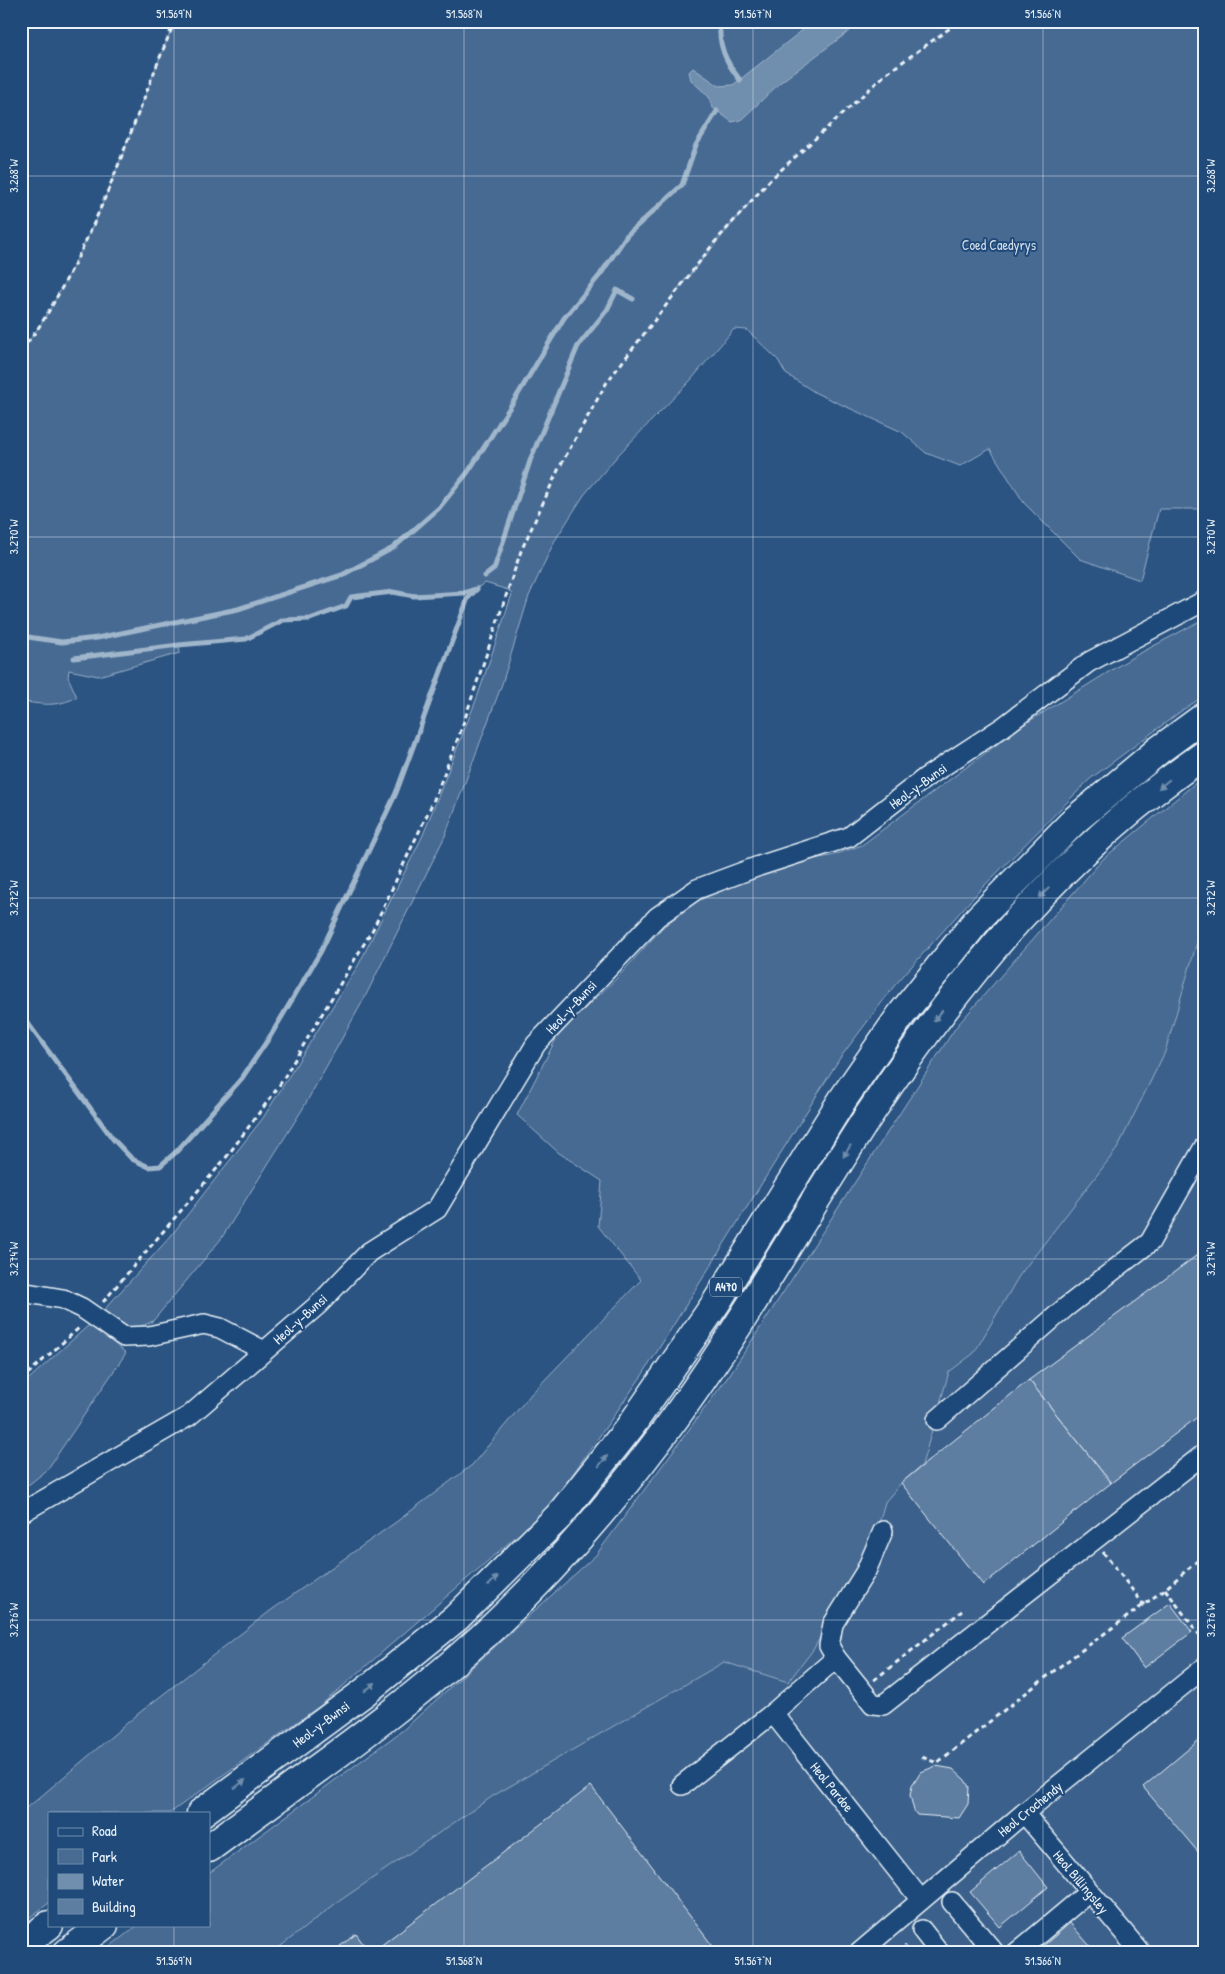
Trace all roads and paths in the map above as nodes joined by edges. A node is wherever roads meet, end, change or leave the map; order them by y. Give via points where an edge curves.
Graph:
1 (175, 21) edge
2 (960, 21) edge
3 (21, 350) edge
4 (1204, 601) edge
5 (1204, 717) edge
6 (1204, 755) edge
7 (1204, 1147) edge
8 (21, 1292) edge
9 (92, 1315) junction
10 (264, 1351) junction
11 (21, 1380) edge
12 (937, 1420) dead end
13 (1204, 1454) edge
14 (21, 1513) edge
15 (883, 1531) dead end
16 (1094, 1540) junction
17 (1204, 1555) edge
18 (1165, 1589) junction
19 (1144, 1606) junction
20 (962, 1611) dead end
21 (1204, 1641) edge
22 (836, 1658) junction
23 (1204, 1668) edge
24 (862, 1689) junction
25 (773, 1713) junction
26 (922, 1757) dead end
27 (682, 1785) dead end
28 (202, 1812) edge
29 (1024, 1813) junction
30 (210, 1847) edge
31 (1089, 1892) junction
32 (922, 1900) junction
33 (952, 1902) dead end
34 (48, 1926) edge
35 (103, 1926) edge
36 (922, 1930) dead end
37 (21, 1946) edge
38 (1140, 1951) edge
39 (67, 1953) edge
40 (859, 1953) edge
41 (940, 1953) edge
42 (995, 1953) edge
43 (1016, 1953) edge

1 - 3 path via 86,244 54,302
2 - 9 path via 887,73 770,180 714,243 607,382 559,468 521,551 433,802 373,929 278,1086 247,1130
4 - 10 street, Heol-y-Bwnsi via 1090,662 849,837 697,889 657,917 536,1044 437,1209 369,1252 319,1304
28 -> 5 highway, Heol-y-Bwnsi / A470 via 366,1690 456,1618 559,1516 630,1427 716,1303 843,1099 902,1015 979,918 1075,820
6 -> 30 highway, A470 via 1175,775 1093,844 1004,934 931,1025 869,1116 736,1329 659,1440 586,1532 492,1628 392,1712
7 - 12 street via 1150,1242 1065,1308
8 - 9 street via 63,1299
9 - 10 street via 124,1337 149,1336 204,1324 220,1328
9 - 11 path
10 - 14 street, Heol-y-Bwnsi via 189,1416
13 - 16 street
15 - 22 street via 866,1571 833,1624 829,1646
16 - 19 path
16 - 24 street via 883,1705 873,1704
17 - 18 path
18 - 19 path
18 - 21 path
19 - 26 path via 1059,1667 937,1763
20 - 24 path
22 - 24 street
22 - 25 street
23 - 29 street, Heol Crochendy
25 - 27 street
25 - 32 street, Heol Pardoe
29 - 31 street, Heol Billingsley
29 - 32 street, Heol Crochendy
31 - 38 street, Heol Billingsley
31 - 43 street
32 - 40 street, Heol Crochendy
33 - 42 street
34 - 37 highway
35 - 39 highway
36 - 41 street

